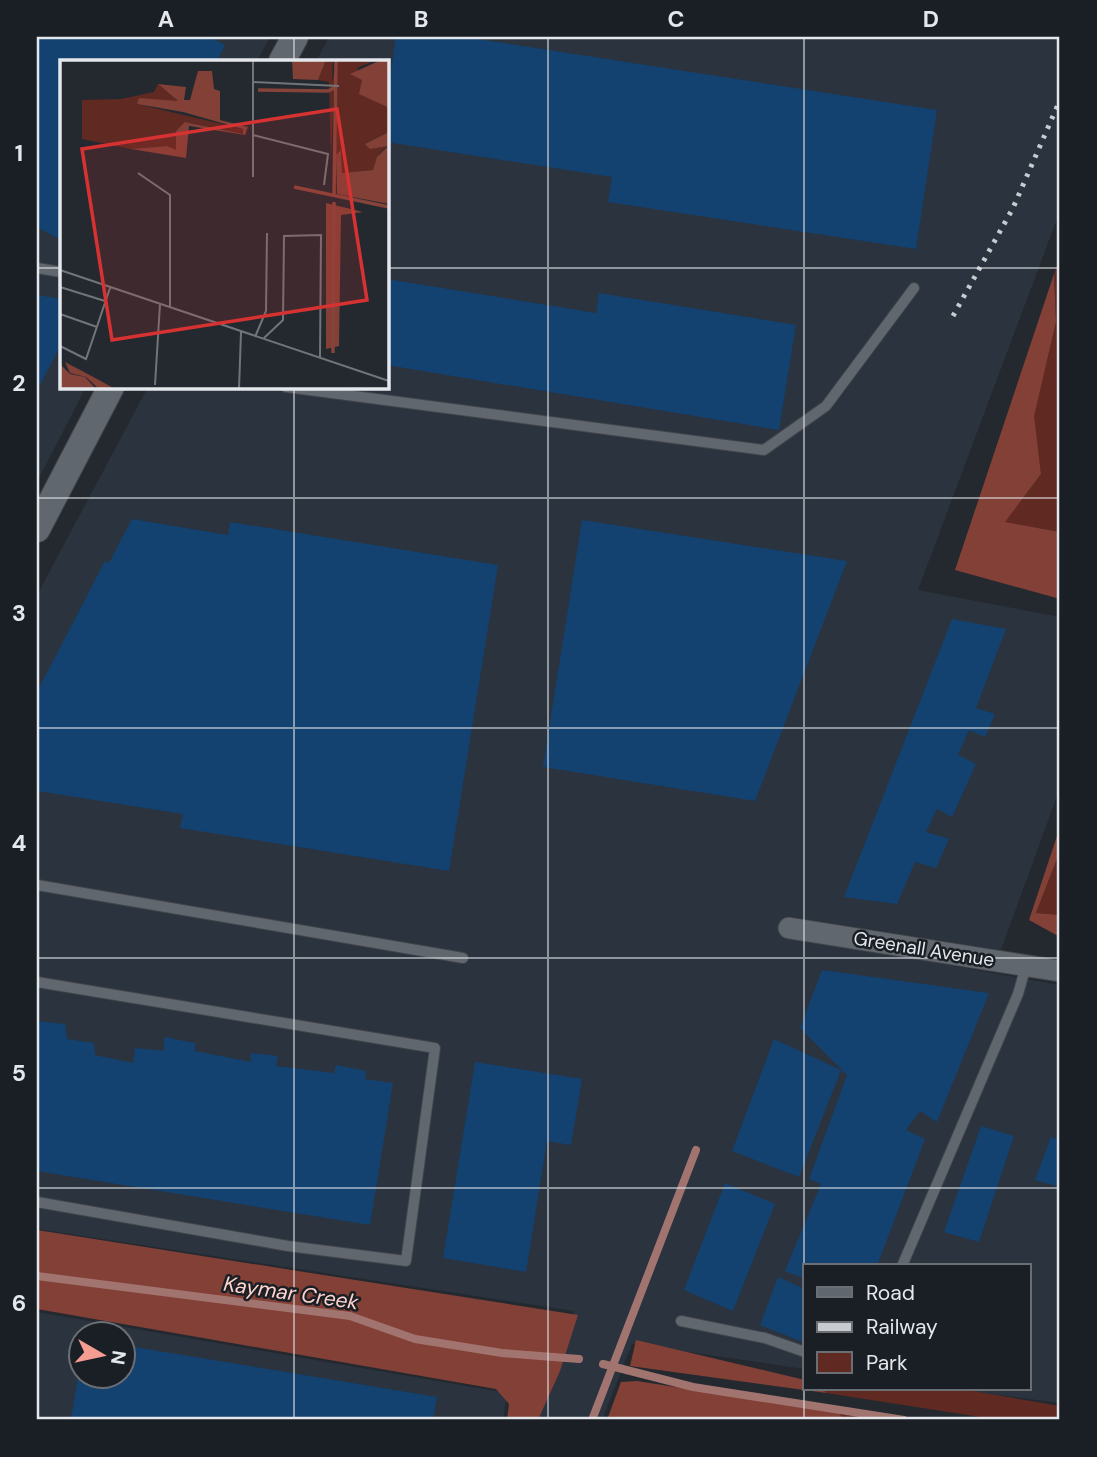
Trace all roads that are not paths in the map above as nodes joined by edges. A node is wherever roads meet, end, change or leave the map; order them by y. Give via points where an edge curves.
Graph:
1 (295, 37) edge
2 (283, 60) edge
3 (37, 268) edge
4 (60, 272) edge
5 (914, 288) dead end
6 (110, 388) edge
7 (294, 388) edge
8 (37, 529) edge
9 (37, 885) edge
10 (789, 928) dead end
11 (463, 958) dead end
12 (1026, 966) junction
13 (1060, 971) edge
14 (37, 982) edge
15 (37, 1202) edge
16 (903, 1264) edge
17 (681, 1321) dead end
18 (803, 1351) edge

1 - 2 street
3 - 4 lane
5 - 7 lane via 825,406 764,450
6 - 8 street
9 - 11 lane
10 - 12 street, Greenall Avenue
12 - 13 street, Greenall Avenue
12 - 16 lane
14 - 15 lane via 435,1048 406,1261 288,1246
17 - 18 lane via 765,1338

